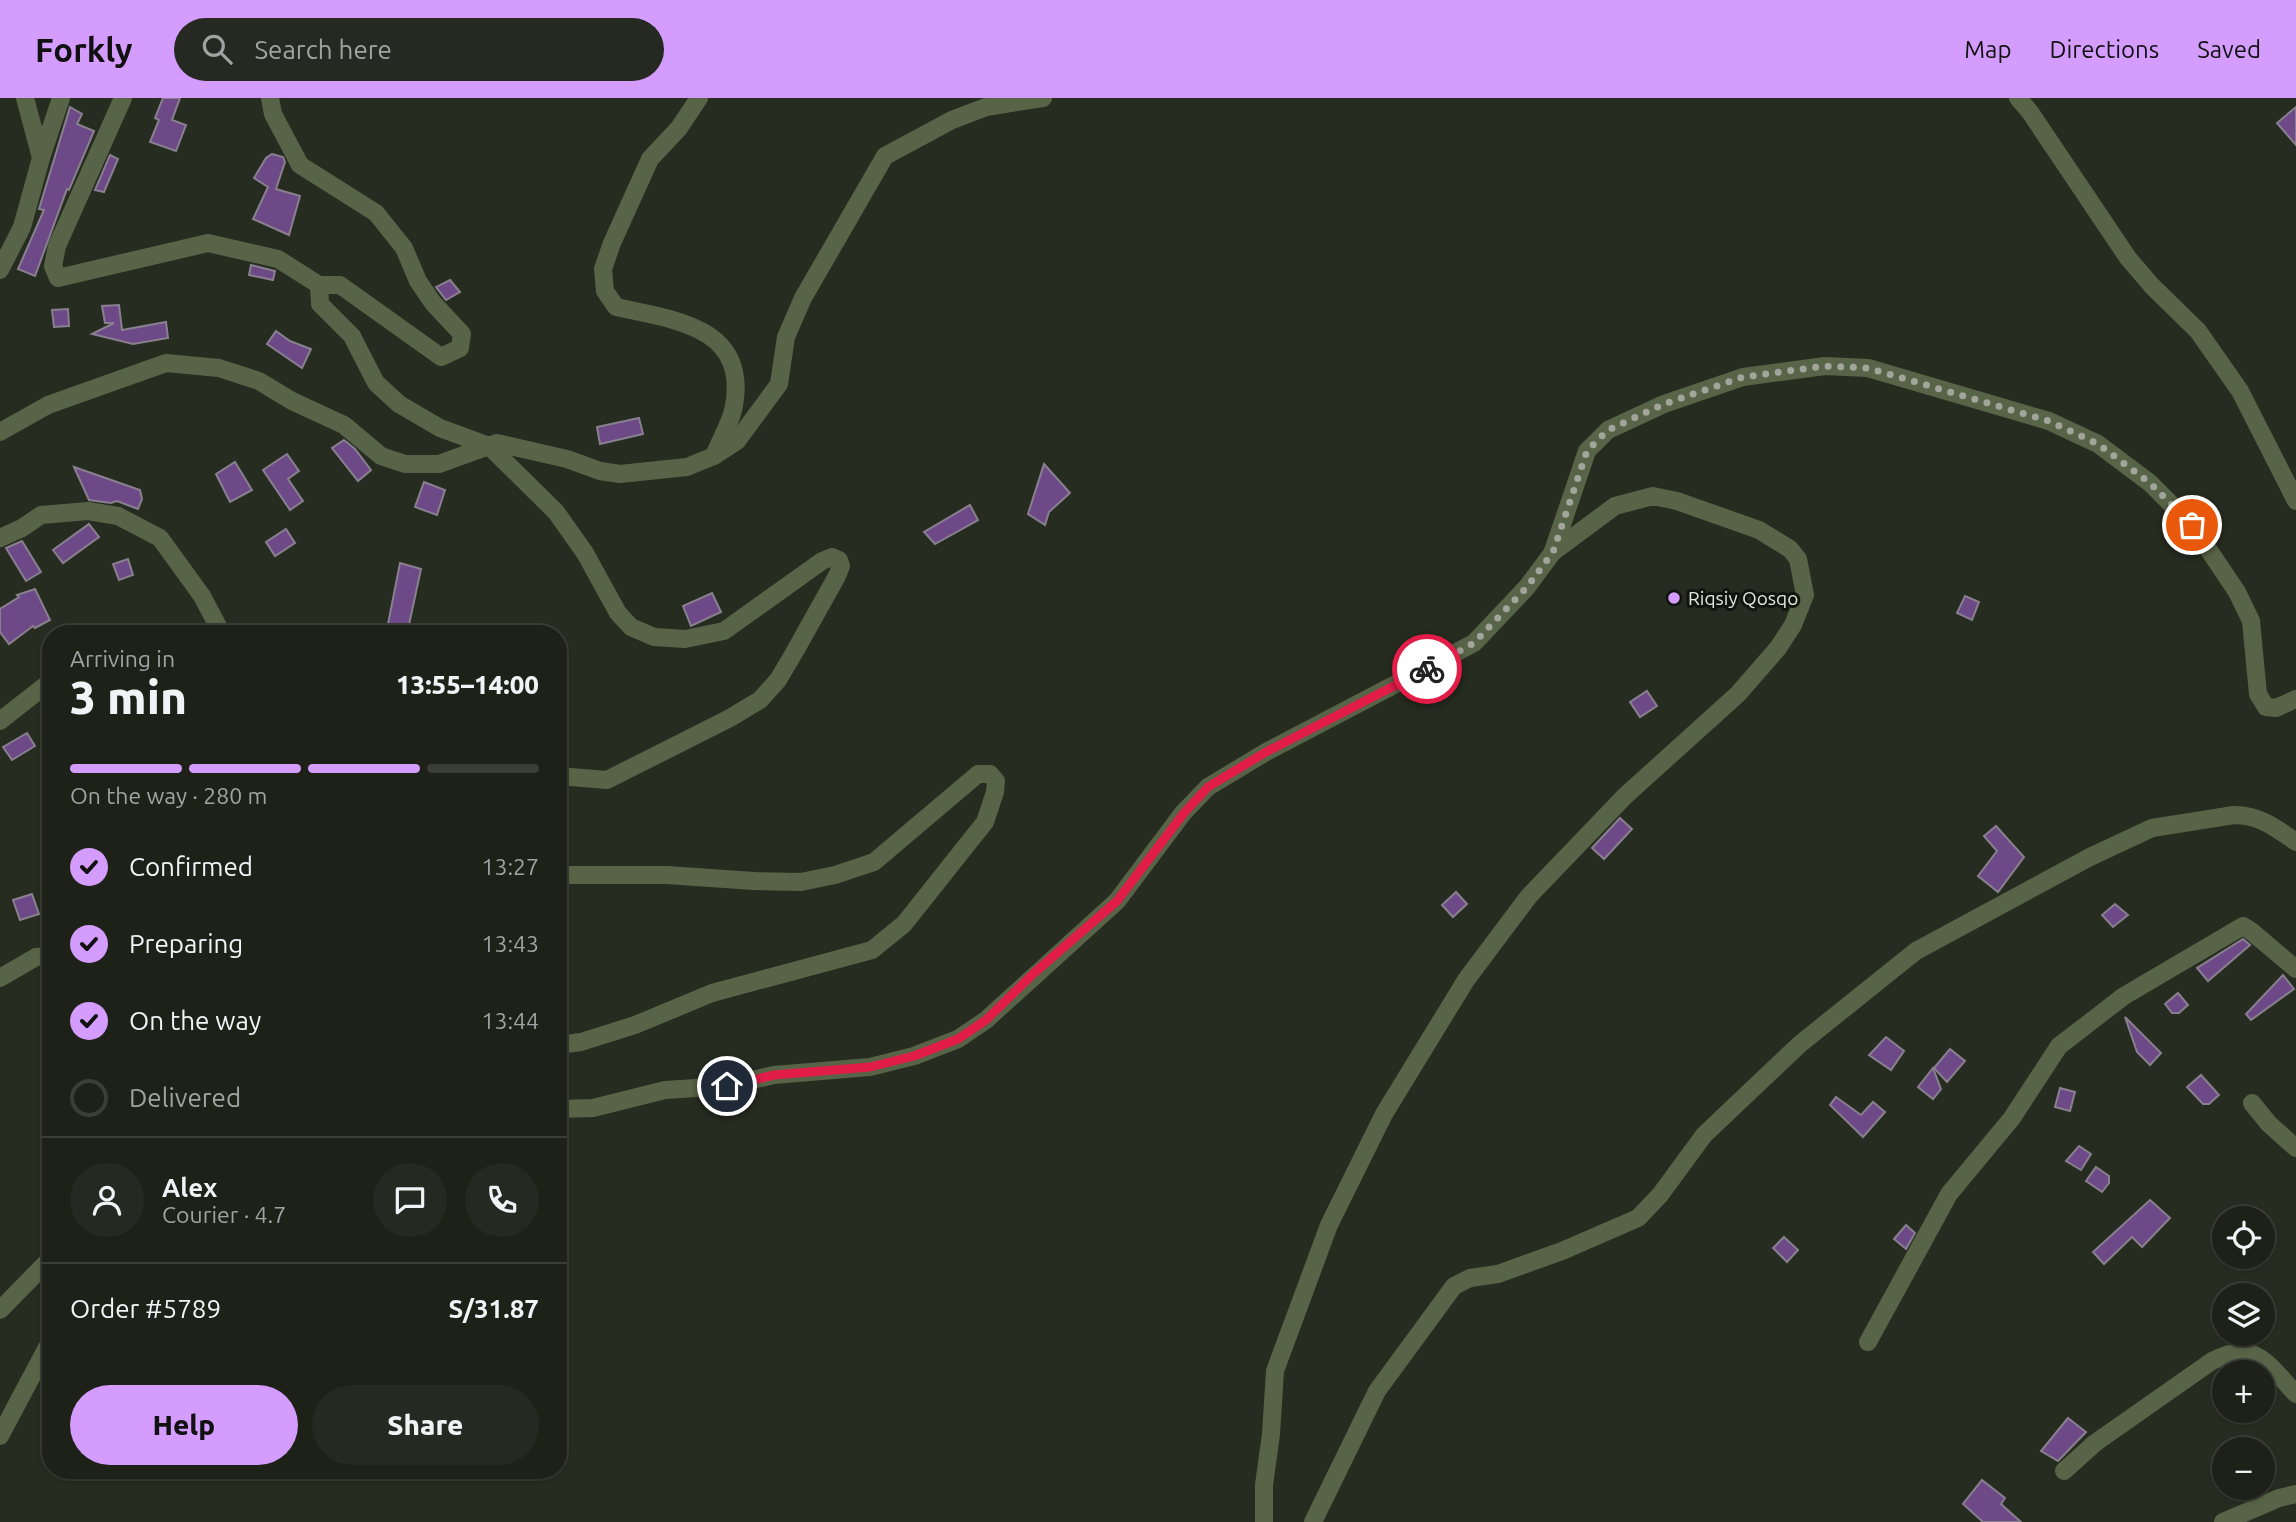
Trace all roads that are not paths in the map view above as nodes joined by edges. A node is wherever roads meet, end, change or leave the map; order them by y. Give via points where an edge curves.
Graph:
1 (25, 98) edge
2 (61, 98) edge
3 (123, 98) edge
4 (270, 98) edge
5 (699, 98) edge
6 (1043, 98) edge
7 (2018, 98) edge
8 (41, 158) junction
9 (0, 270) edge
10 (318, 285) junction
11 (0, 432) edge
12 (489, 446) junction
13 (713, 456) junction
14 (2296, 501) edge
15 (0, 538) edge
16 (1553, 552) junction
17 (217, 625) edge
18 (42, 688) edge
19 (2294, 702) edge
20 (0, 721) edge
21 (567, 777) edge
22 (2296, 842) edge
23 (567, 875) edge
24 (42, 957) edge
25 (2296, 969) edge
26 (0, 978) edge
27 (567, 1044) edge
28 (2252, 1103) dead end
29 (567, 1109) edge
30 (2296, 1148) edge
31 (42, 1267) edge
32 (0, 1310) edge
33 (1868, 1342) dead end
34 (42, 1357) edge
35 (2296, 1394) edge
36 (0, 1436) edge
37 (2064, 1471) dead end
38 (2296, 1493) edge
39 (1264, 1522) edge
40 (1313, 1522) edge
41 (2223, 1522) edge

1 - 8 street
2 - 8 street
3 - 10 street via 57,246 52,266 58,278 208,243 278,259
4 - 10 street via 273,114 300,165 376,213 404,248 433,303 462,334 460,348 440,357 340,285
5 - 13 street via 650,159 603,269 605,291 616,307 692,324 718,342 731,359 736,377 734,408
6 - 13 street via 986,107 886,156 803,298 786,337 779,384 737,442
7 - 14 street via 2128,258 2198,331 2240,391
8 - 9 street via 22,227
10 - 12 street via 320,304 352,336 376,383 399,404 440,428
11 - 12 street via 48,405 166,363 219,368 258,381 344,425 381,456 404,464 439,464
12 - 13 street via 497,443 620,474 687,467
12 - 21 street via 556,512 618,613 631,627 654,637 685,639 724,631 822,561 832,556 841,566 778,680 760,701 607,780
15 - 17 street via 41,515 88,511 118,516 160,538
16 - 19 street via 1587,451 1608,430 1664,404 1743,377 1825,366 1868,368 2049,421 2098,444 2150,483 2192,525 2237,592 2251,621 2258,694 2266,707
16 - 29 street via 1474,643 1208,787 1117,901 986,1020 958,1039 870,1067 665,1090 593,1108
16 - 39 street via 1615,506 1653,496 1677,500 1759,530 1790,549 1798,559 1805,595 1793,625 1738,694 1625,796 1529,896 1466,980 1384,1114 1329,1225 1275,1371
18 - 20 street
22 - 40 street via 2266,821 2248,815 2152,828 1916,951 1800,1044 1704,1135 1638,1218 1562,1251 1454,1286 1377,1391
23 - 27 street via 754,881 835,875 874,862 978,774 990,774 996,781 985,822 904,925 872,950 712,993 635,1025
24 - 26 street
25 - 33 street via 2243,926 2124,996 2059,1046 2012,1118 1949,1194
28 - 30 street
31 - 32 street
34 - 36 street
35 - 37 street via 2262,1359 2245,1352 2231,1354 2211,1361 2095,1443
38 - 41 street

